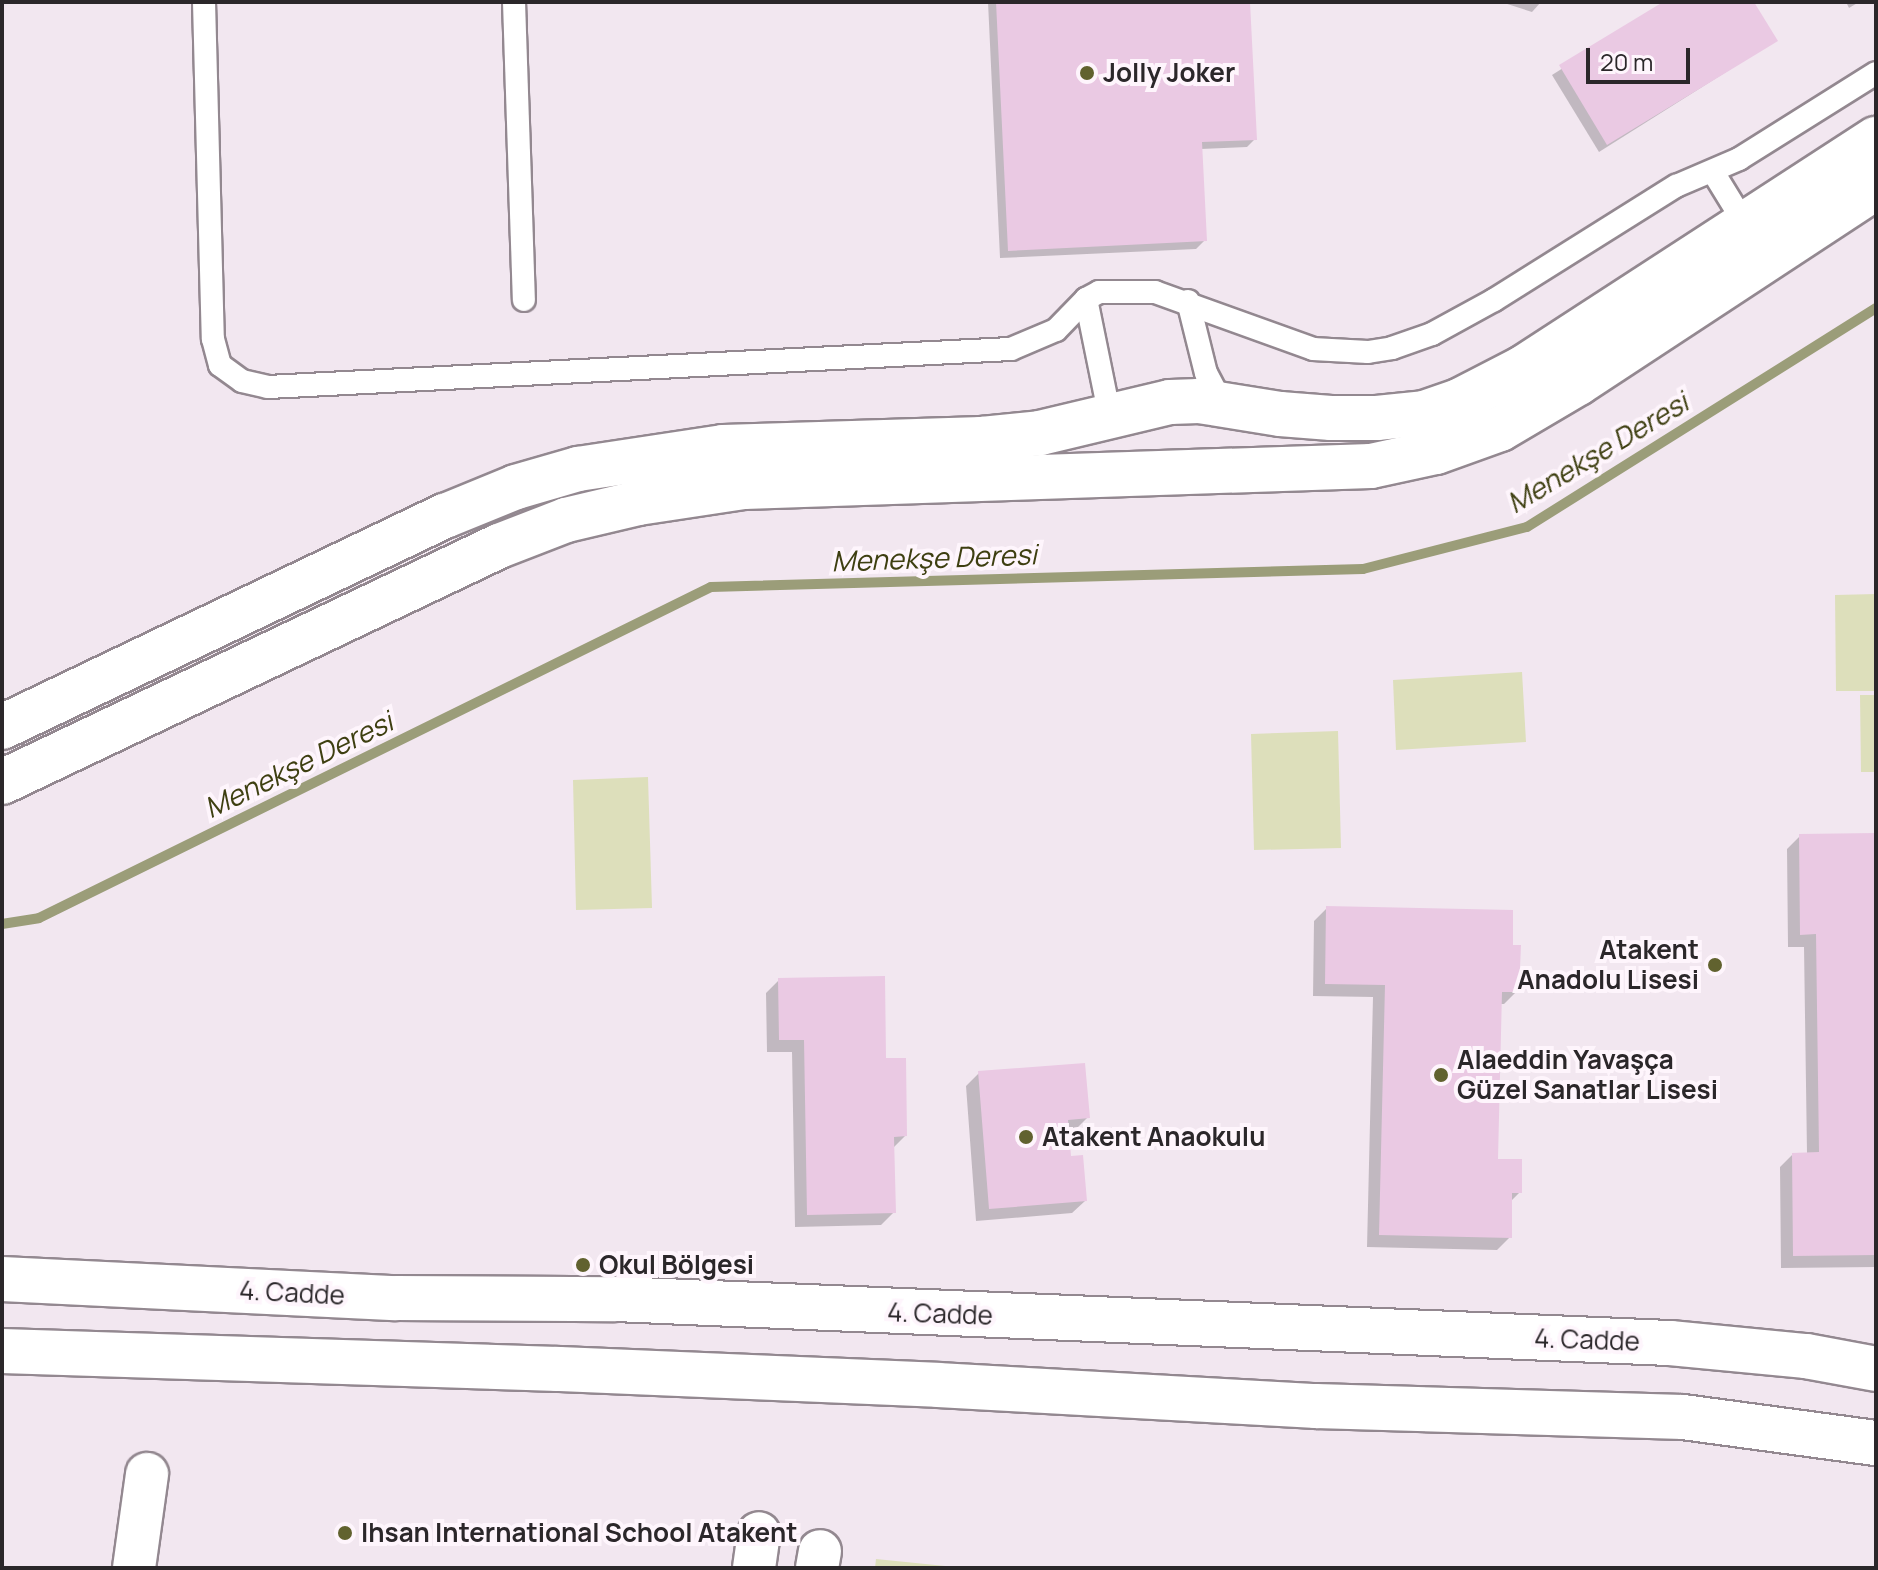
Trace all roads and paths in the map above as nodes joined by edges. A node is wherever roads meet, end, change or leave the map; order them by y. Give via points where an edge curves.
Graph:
1 (204, 2) edge
2 (514, 2) edge
3 (1876, 73) edge
4 (1876, 139) edge
5 (1713, 172) junction
6 (1876, 187) edge
7 (1745, 224) junction
8 (1086, 299) junction
9 (524, 300) dead end
10 (1188, 301) junction
11 (1230, 406) junction
12 (1110, 417) junction
13 (1212, 472) junction
14 (1151, 474) junction
15 (2, 727) edge
16 (2, 782) edge
17 (2, 1279) edge
18 (2, 1351) edge
19 (1876, 1369) edge
20 (1876, 1443) edge
21 (147, 1474) dead end
22 (134, 1568) edge

1 - 8 lane via 213,339 220,365 242,381 268,387 1011,349 1056,330
2 - 9 lane
3 - 5 lane
4 - 7 street
5 - 7 lane
5 - 10 lane via 1676,186 1432,334 1392,348 1313,349
6 - 13 street via 1500,429 1436,452 1371,466
7 - 11 street via 1523,368 1461,400 1424,413 1377,418
8 - 10 lane via 1099,292 1144,291
8 - 12 lane
10 - 11 lane via 1206,373
11 - 12 street via 1170,402
11 - 13 street via 1241,428 1240,455
12 - 14 street via 1116,455 1124,464
12 - 15 street via 982,439 723,447 565,473 445,516
13 - 14 street
14 - 16 street via 744,487 566,520 499,546
17 - 19 street, 4. Cadde via 1670,1343 1806,1356
18 - 20 street via 1683,1417
21 - 22 street

